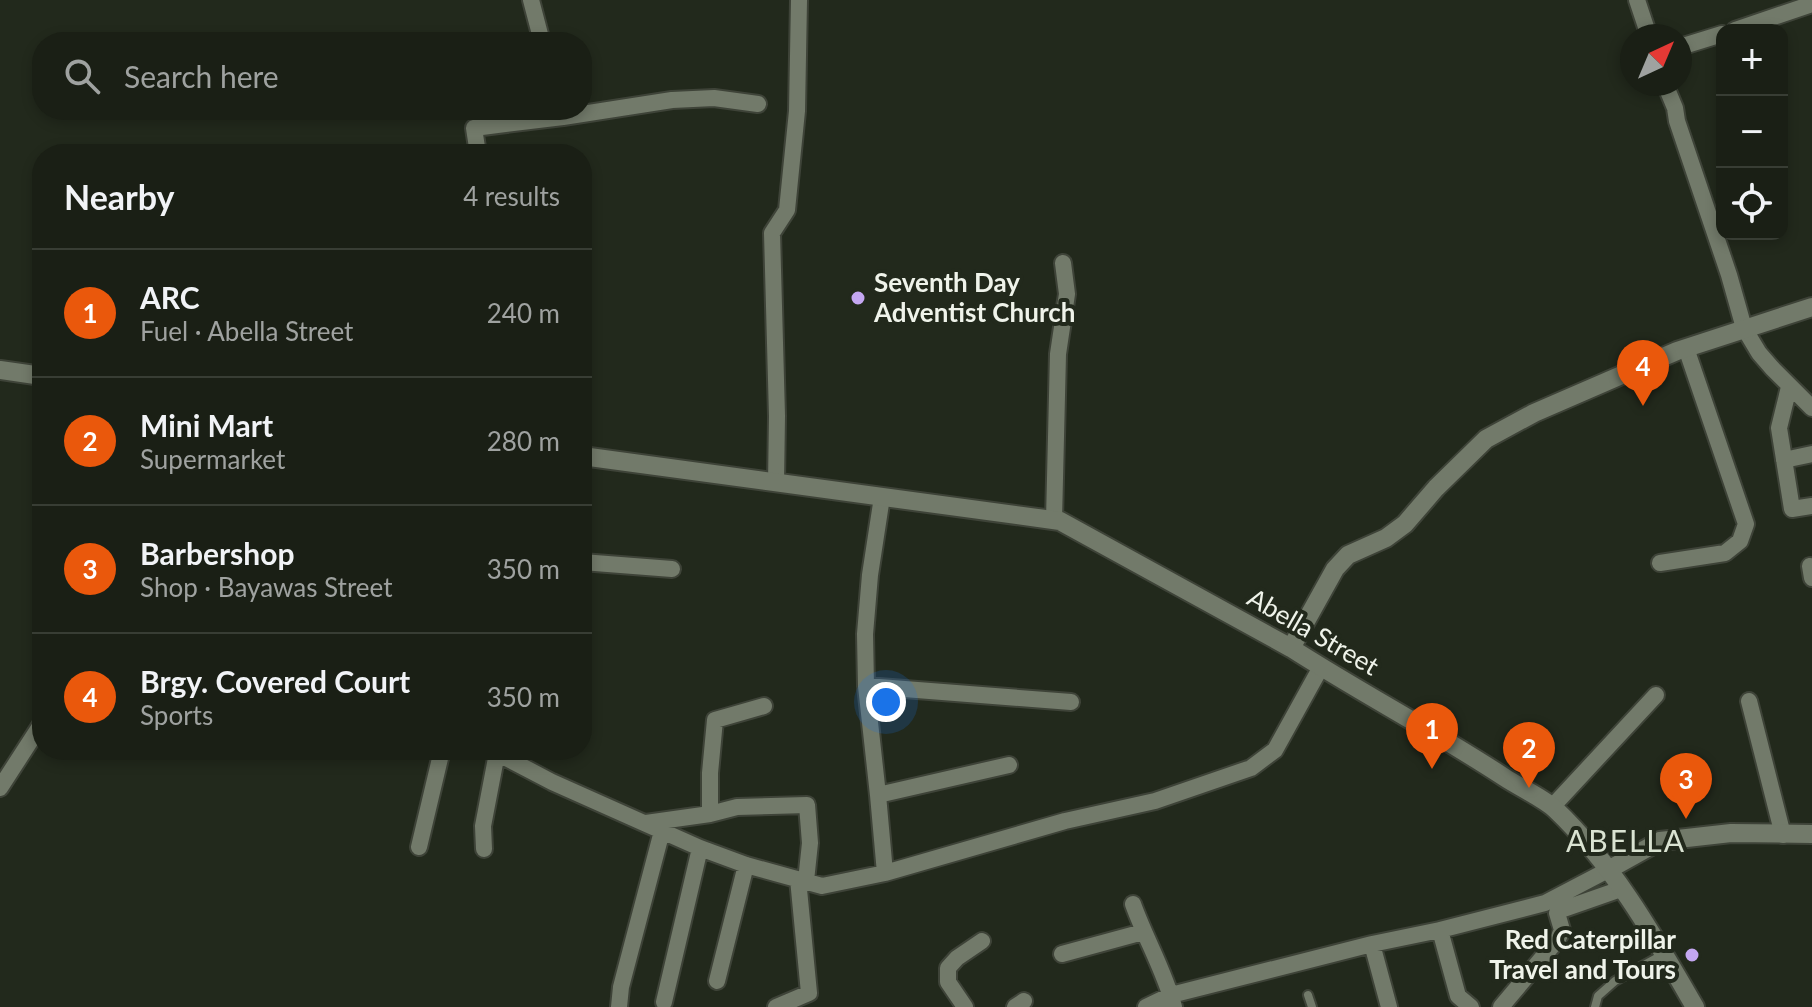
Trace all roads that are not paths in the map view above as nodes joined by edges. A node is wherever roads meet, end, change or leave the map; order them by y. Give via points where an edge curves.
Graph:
1 (531, 0) edge
2 (799, 0) edge
3 (1637, 0) edge
4 (1812, 4) edge
5 (1645, 24) edge
6 (1753, 24) edge
7 (539, 32) edge
8 (1716, 36) edge
9 (1692, 43) edge
10 (1670, 96) edge
11 (758, 104) dead end
12 (592, 110) edge
13 (524, 120) edge
14 (476, 144) edge
15 (1063, 263) dead end
16 (1812, 307) edge
17 (1744, 328) junction
18 (1686, 348) junction
19 (0, 370) edge
20 (32, 375) edge
21 (1789, 387) junction
22 (1812, 408) edge
23 (1812, 454) edge
24 (592, 457) edge
25 (1784, 460) junction
26 (786, 484) junction
27 (882, 497) junction
28 (1812, 506) edge
29 (1054, 520) junction
30 (592, 563) edge
31 (1660, 563) dead end
32 (672, 569) dead end
33 (1291, 648) junction
34 (1321, 667) junction
35 (866, 686) junction
36 (1656, 695) dead end
37 (1749, 701) dead end
38 (1071, 702) dead end
39 (764, 706) dead end
40 (32, 738) edge
41 (440, 760) edge
42 (493, 760) edge
43 (509, 760) edge
44 (1009, 765) dead end
45 (0, 788) edge
46 (878, 795) junction
47 (1552, 807) junction
48 (710, 814) junction
49 (645, 824) junction
50 (662, 831) junction
51 (1812, 834) edge
52 (1783, 835) junction
53 (419, 847) dead end
54 (700, 848) junction
55 (484, 849) dead end
56 (746, 865) junction
57 (1608, 870) junction
58 (885, 873) junction
59 (802, 880) junction
60 (1586, 882) junction
61 (1621, 889) junction
62 (1594, 899) junction
63 (1133, 904) dead end
64 (1440, 930) junction
65 (1143, 932) junction
66 (982, 941) dead end
67 (1372, 944) junction
68 (1062, 954) dead end
69 (1664, 954) junction
70 (717, 981) dead end
71 (1308, 995) dead end
72 (1173, 1001) edge
73 (664, 1002) dead end
74 (619, 1007) edge
75 (776, 1007) edge
76 (965, 1007) edge
77 (1145, 1007) edge
78 (1312, 1007) edge
79 (1389, 1007) edge
80 (1471, 1007) edge
81 (1501, 1007) edge
82 (1595, 1007) edge
83 (1695, 1007) edge

1 - 7 street
2 - 26 street via 797,111 787,210 772,233 777,416
3 - 5 street
4 - 6 street
8 - 9 street
10 - 17 street
11 - 12 street via 714,98
13 - 14 street via 474,128
15 - 29 street via 1067,294 1058,354
16 - 17 street
17 - 18 street
17 - 21 street
18 - 31 street via 1746,524 1740,541 1725,553
18 - 33 street via 1486,439 1405,524 1348,555
19 - 20 street
21 - 22 street
21 - 25 street via 1779,428
23 - 25 street
24 - 26 street, Abella Street
25 - 28 street via 1792,509
26 - 27 street, Abella Street
27 - 29 street, Abella Street
27 - 35 street via 865,634
29 - 33 street, Abella Street
30 - 32 street
33 - 34 street, Abella Street
34 - 47 street, Abella Street
34 - 58 street via 1275,750 1251,768 1155,801
35 - 38 street
35 - 46 street
36 - 47 street
37 - 52 street
39 - 48 street via 715,720
40 - 45 street
41 - 53 street
42 - 55 street
43 - 49 street
44 - 46 street
46 - 58 street
47 - 57 street, Abella Street
48 - 49 street
48 - 59 street via 737,807 807,805 810,843
49 - 50 street
50 - 54 street
50 - 74 street
51 - 52 street
52 - 57 street via 1731,833 1660,841
54 - 56 street
54 - 73 street
56 - 59 street
56 - 70 street
57 - 60 street
57 - 61 street, Abella Street
58 - 59 street via 822,886
59 - 75 street via 809,993
60 - 62 street
60 - 64 street via 1545,903
61 - 62 street
61 - 69 street, Abella Street
62 - 81 street via 1558,911 1558,939
63 - 65 street
64 - 67 street
64 - 80 street via 1458,996
65 - 68 street
65 - 72 street
66 - 76 street via 948,968 948,982
67 - 72 street
67 - 79 street
69 - 82 lane via 1615,981 1598,996
69 - 83 street, Abella Street
71 - 78 lane
72 - 77 street

